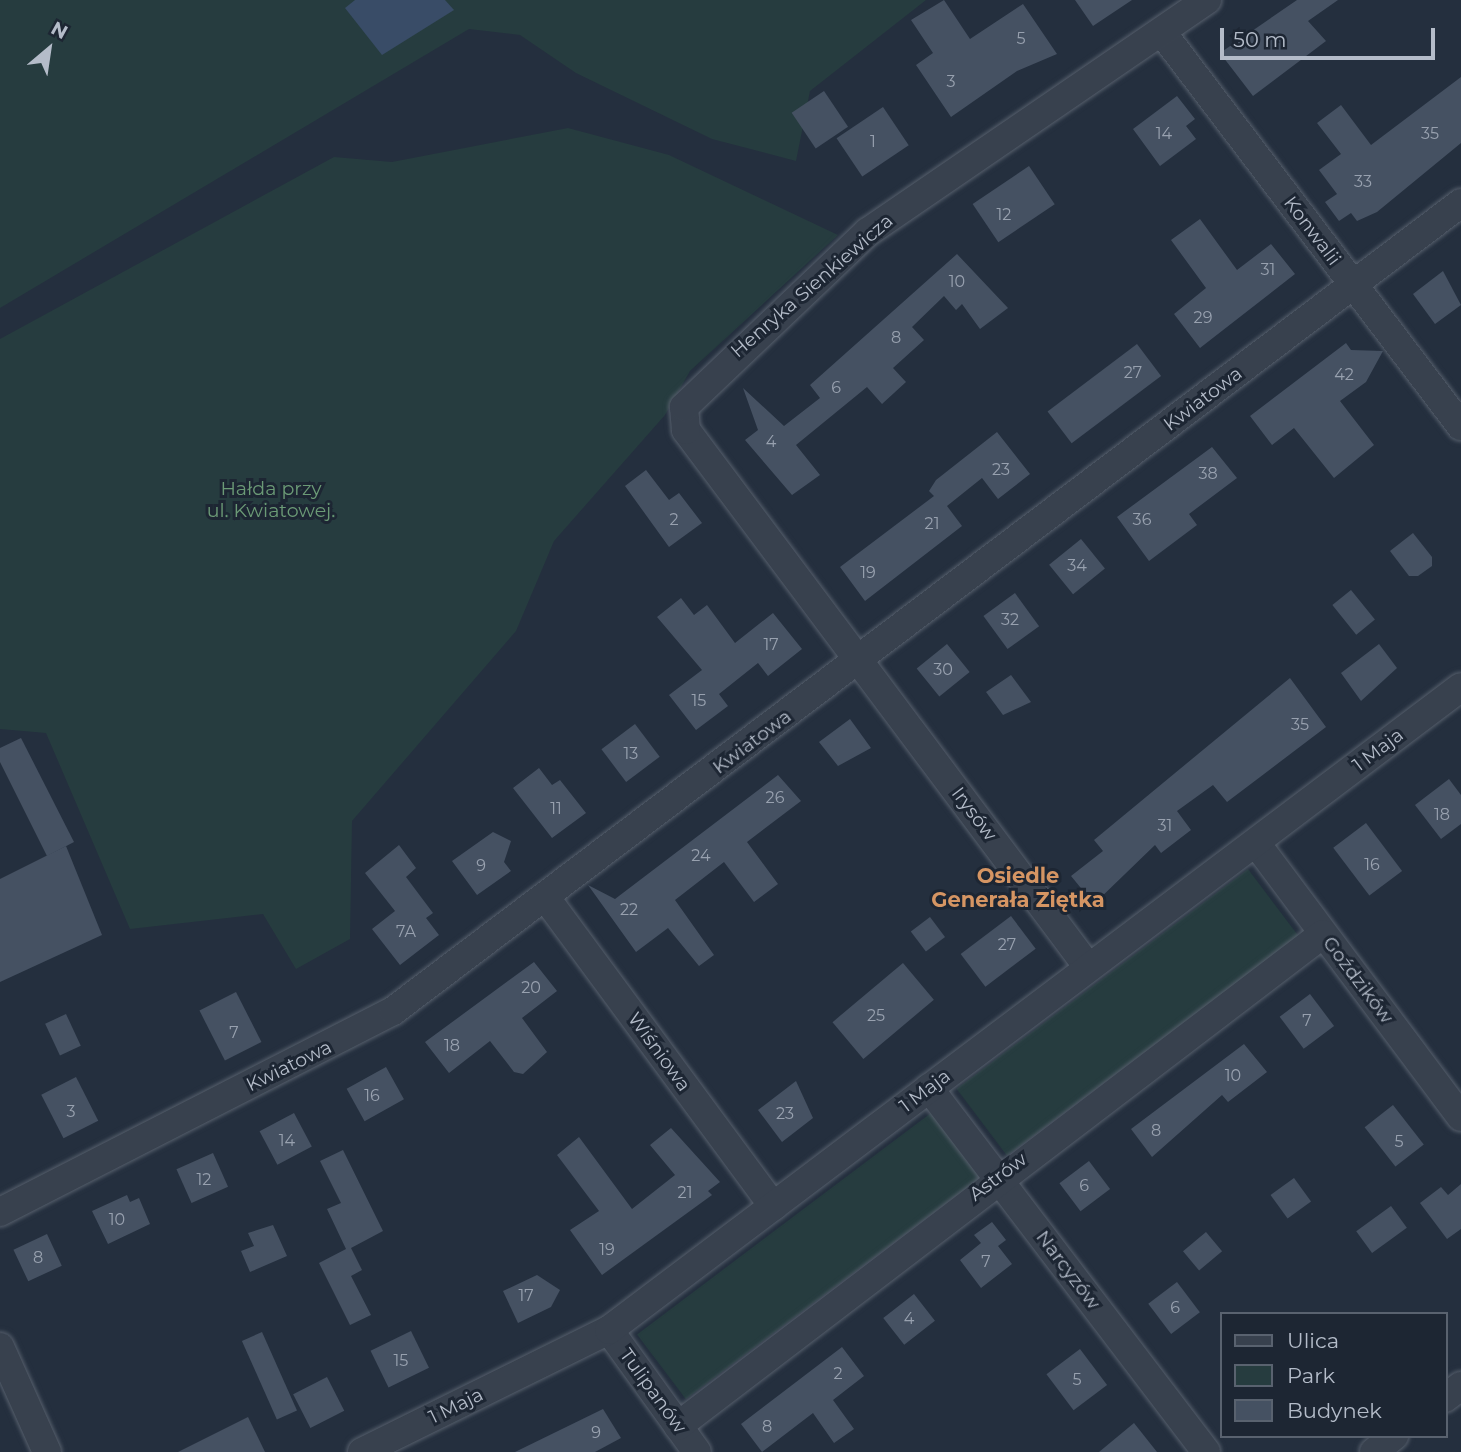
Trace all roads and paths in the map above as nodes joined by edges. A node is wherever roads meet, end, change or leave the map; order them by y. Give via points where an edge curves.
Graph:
1 (1208, 0) edge
2 (1164, 35) junction
3 (1461, 203) edge
4 (1353, 285) junction
5 (1461, 426) edge
6 (859, 661) junction
7 (1461, 687) edge
8 (1256, 844) junction
9 (546, 898) junction
10 (1323, 934) junction
11 (1088, 967) junction
12 (929, 1088) junction
13 (1461, 1117) edge
14 (997, 1178) junction
15 (773, 1206) junction
16 (0, 1212) edge
17 (609, 1330) junction
18 (0, 1347) edge
19 (678, 1426) junction
20 (1392, 1438) edge
21 (47, 1452) edge
22 (362, 1452) edge
23 (697, 1452) edge
24 (1206, 1452) edge
25 (1374, 1452) edge

1 - 2 street, Henryka Sienkiewicza
2 - 4 street, Konwalii
2 - 6 street, Henryka Sienkiewicza via 868,232 684,407 686,430
3 - 4 street, Kwiatowa
4 - 5 street, Konwalii
4 - 6 street, Kwiatowa
6 - 9 street, Kwiatowa
6 - 11 street, Irysów
7 - 8 street, 1 Maja
8 - 10 street, Goździków
8 - 11 street, 1 Maja
9 - 15 street, Wiśniowa
9 - 16 street, Kwiatowa via 357,1033
10 - 13 street, Goździków
10 - 14 street, Astrów
11 - 12 street, 1 Maja
12 - 14 street, Narcyzów
12 - 15 street, 1 Maja
14 - 19 street, Astrów
14 - 24 street, Narcyzów
15 - 17 street, 1 Maja
17 - 19 street, Tulipanów
17 - 22 street, 1 Maja
18 - 21 street
19 - 23 street, Tulipanów
20 - 25 street

